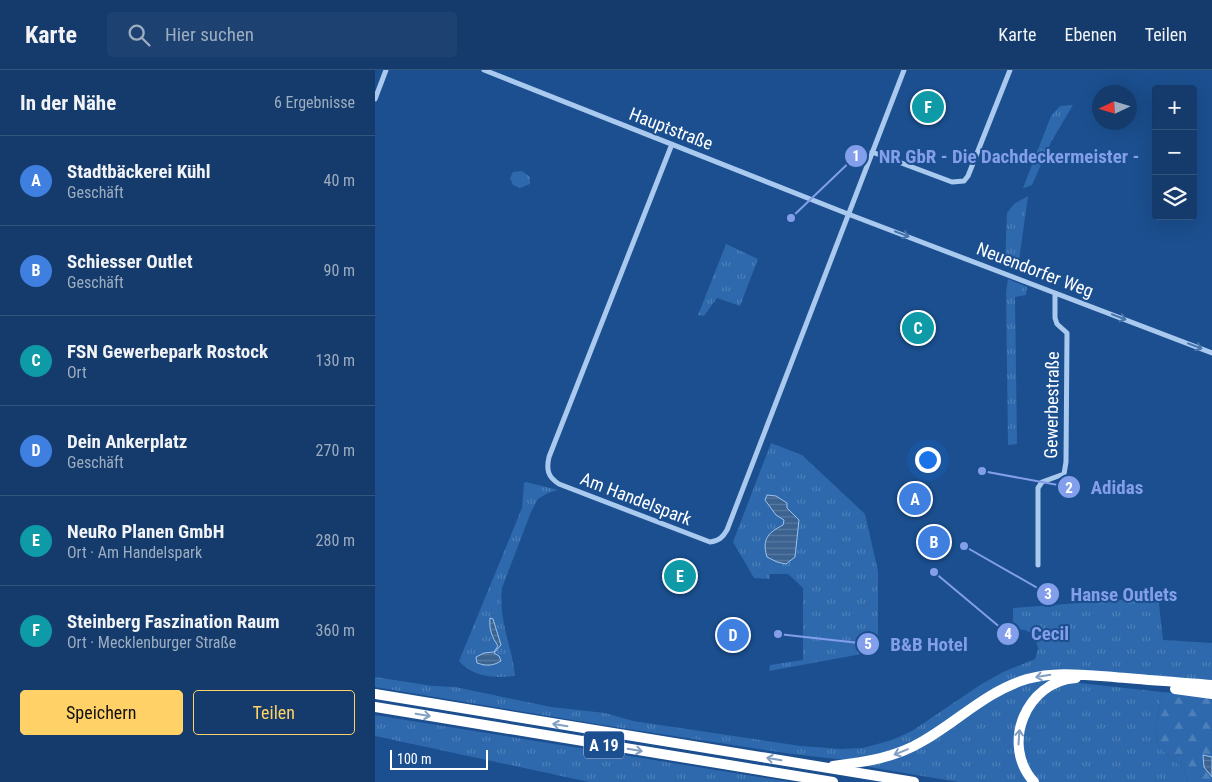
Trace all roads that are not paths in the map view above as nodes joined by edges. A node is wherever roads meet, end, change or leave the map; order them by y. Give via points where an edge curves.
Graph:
1 (386, 70) edge
2 (484, 70) edge
3 (904, 70) edge
4 (1009, 70) edge
5 (375, 99) edge
6 (672, 144) junction
7 (872, 152) junction
8 (848, 214) junction
9 (1055, 293) junction
10 (1212, 353) edge
11 (1038, 566) dead end
12 (1212, 685) edge
13 (375, 694) edge
14 (1212, 694) edge
15 (375, 707) edge
16 (822, 767) junction
17 (833, 782) edge
18 (914, 782) edge
19 (1034, 782) edge

1 - 5 street
2 - 6 street, Hauptstraße
3 - 7 street
4 - 7 street via 964,181 952,182
6 - 8 street, Hauptstraße
6 - 8 street, Am Handelspark via 549,457 547,472 559,484 710,542 722,538
7 - 8 street
8 -> 9 street, Neuendorfer Weg
9 -> 10 street, Neuendorfer Weg
9 - 11 street, Gewerbestraße via 1055,318 1067,333 1066,462 1064,474 1042,482 1038,488
12 -> 16 highway via 1075,673 1047,674 1003,689 905,751 879,760
16 -> 13 highway, A 19
19 -> 14 highway via 1020,757 1020,726 1030,704 1045,689 1057,683 1077,678
15 -> 17 highway, A 19
16 - 18 highway, A 19

